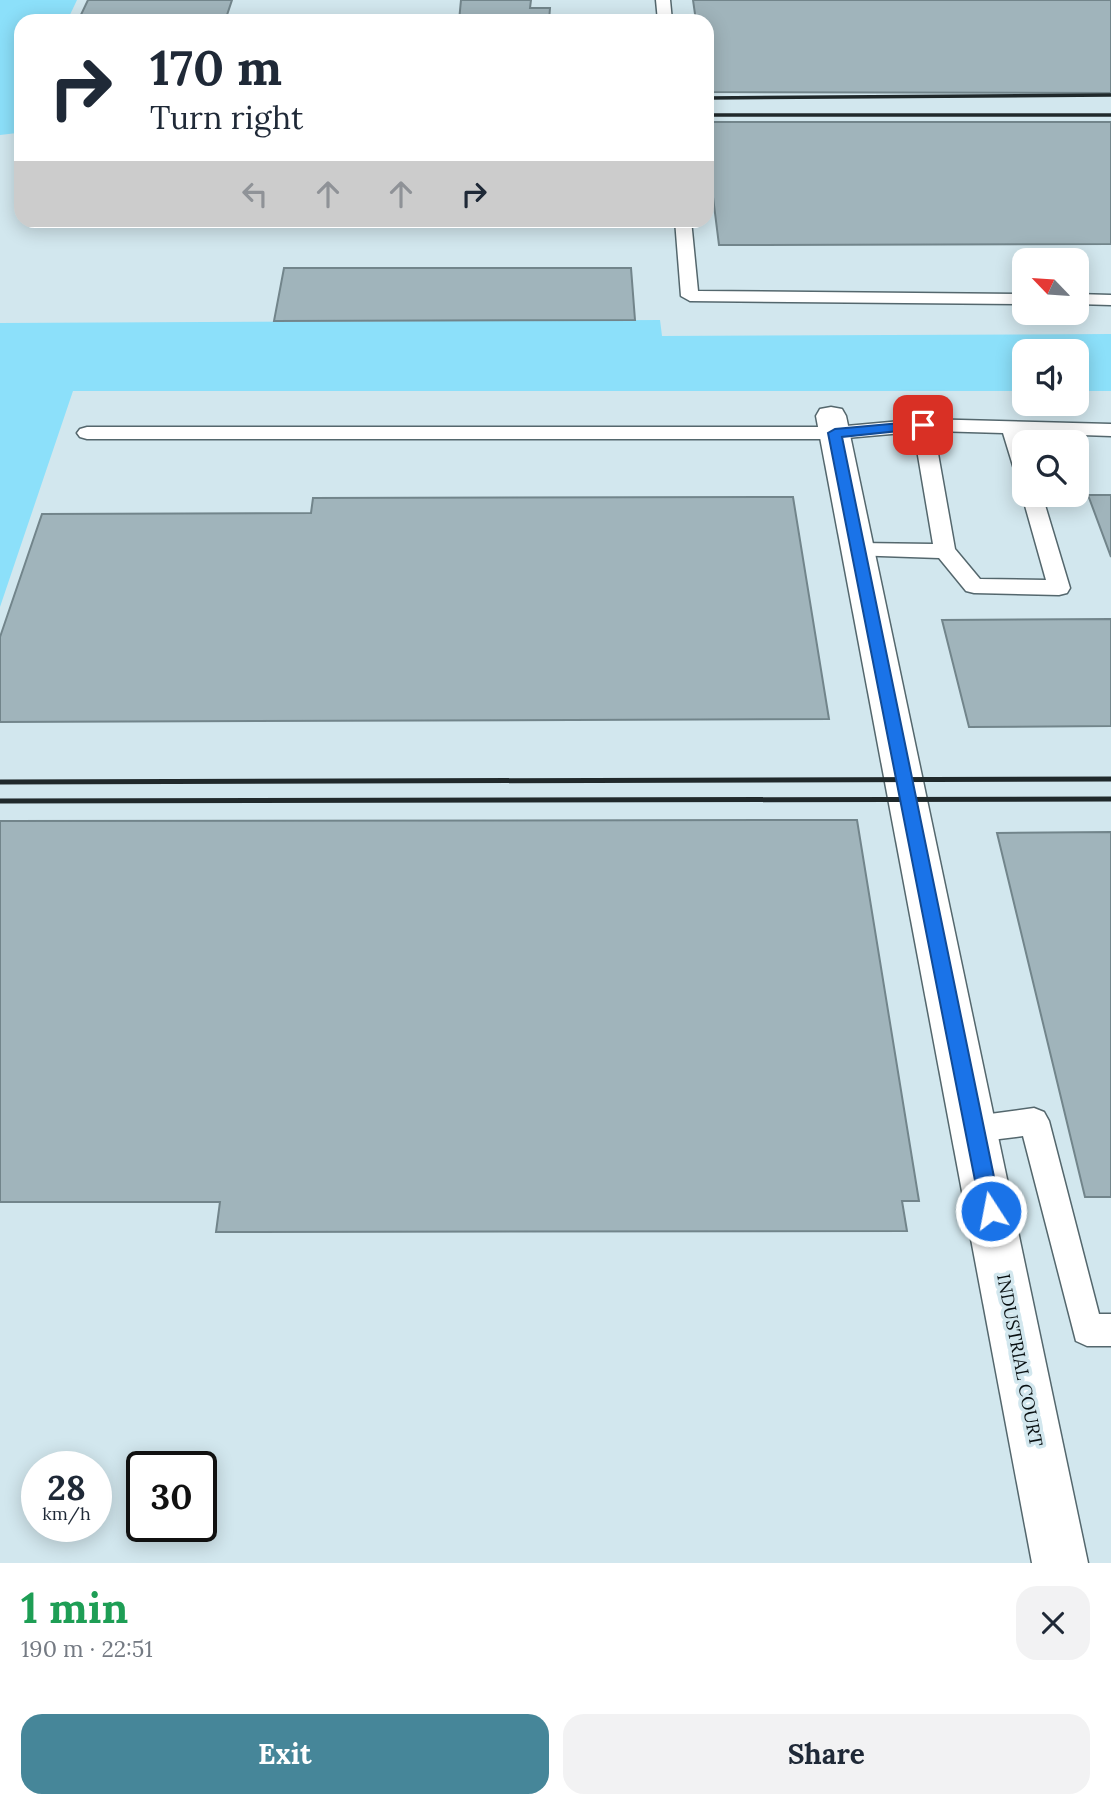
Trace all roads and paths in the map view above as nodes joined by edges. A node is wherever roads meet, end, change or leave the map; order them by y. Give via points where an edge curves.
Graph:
1 (684, 228) edge
2 (1012, 299) edge
3 (1089, 299) edge
4 (1111, 300) edge
5 (833, 425) junction
6 (923, 425) junction
7 (1012, 427) junction
8 (1013, 430) edge
9 (1111, 430) edge
10 (87, 433) dead end
11 (1035, 507) edge
12 (859, 550) junction
13 (945, 551) junction
14 (975, 1129) junction
15 (1111, 1330) edge
16 (1060, 1563) edge

1 - 2 lane via 690,296
3 - 4 lane
5 - 6 lane
5 - 10 lane
5 - 12 street, INDUSTRIAL COURT
6 - 7 lane
6 - 13 lane
7 - 8 lane
7 - 9 lane
11 - 13 lane via 1059,589 974,586
12 - 13 lane
12 - 14 street, INDUSTRIAL COURT
14 - 15 lane via 1034,1121 1087,1330
14 - 16 street, INDUSTRIAL COURT

